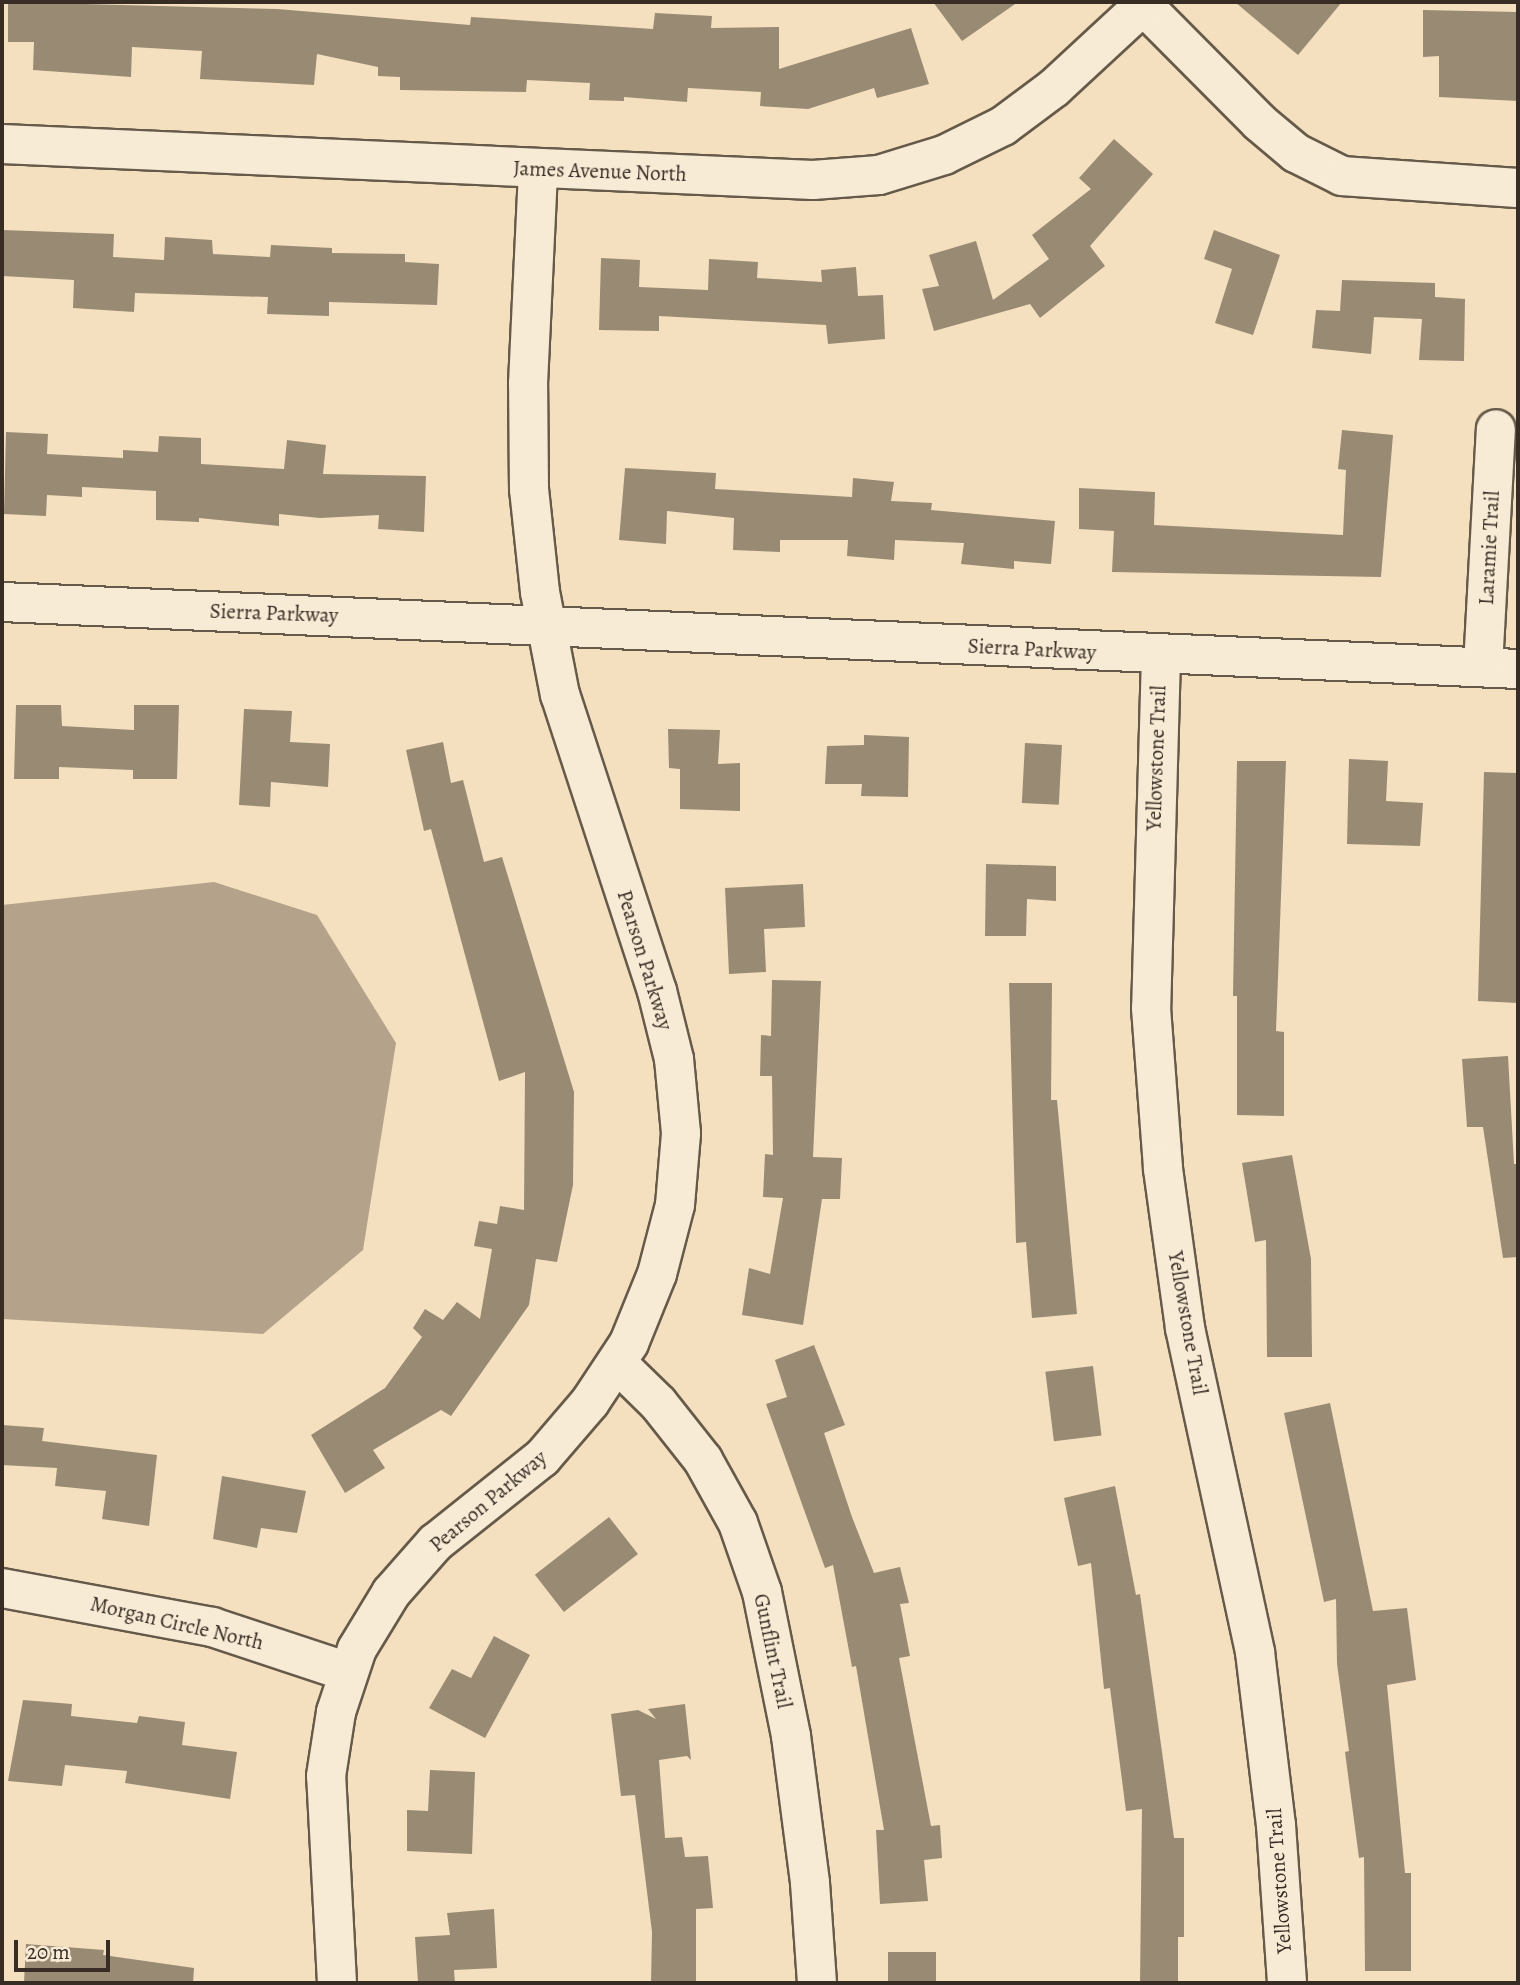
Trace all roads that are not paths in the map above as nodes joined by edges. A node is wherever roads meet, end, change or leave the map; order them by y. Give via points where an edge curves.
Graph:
1 (1144, 3) edge
2 (2, 144) edge
3 (538, 169) junction
4 (1518, 188) edge
5 (1496, 429) dead end
6 (2, 602) edge
7 (547, 624) junction
8 (1161, 656) junction
9 (1501, 668) edge
10 (617, 1363) junction
11 (2, 1588) edge
12 (348, 1672) junction
13 (337, 1983) edge
14 (817, 1983) edge
15 (1287, 1983) edge

1 - 3 street, James Avenue North via 1054,88 1003,126 944,155 879,175 813,180
1 - 4 street via 1259,122 1296,153 1342,176
2 - 3 street, James Avenue North
3 - 7 street via 528,384 529,489
5 - 9 street, Laramie Trail
6 - 7 street, Sierra Parkway
7 - 8 street, Sierra Parkway
7 - 10 street, Pearson Parkway via 560,695 657,991 674,1059 681,1133 675,1205 657,1274
8 - 9 street, Sierra Parkway
8 - 15 street, Yellowstone Trail via 1151,1008 1163,1170 1185,1328 1255,1652 1276,1825
10 - 12 street, Pearson Parkway via 542,1458 435,1542 391,1593
10 - 14 street, Gunflint Trail via 659,1403 703,1460 738,1523 762,1592 791,1736 810,1883
11 - 12 street, Morgan Circle North via 212,1627
12 - 13 street, Pearson Parkway via 326,1776

